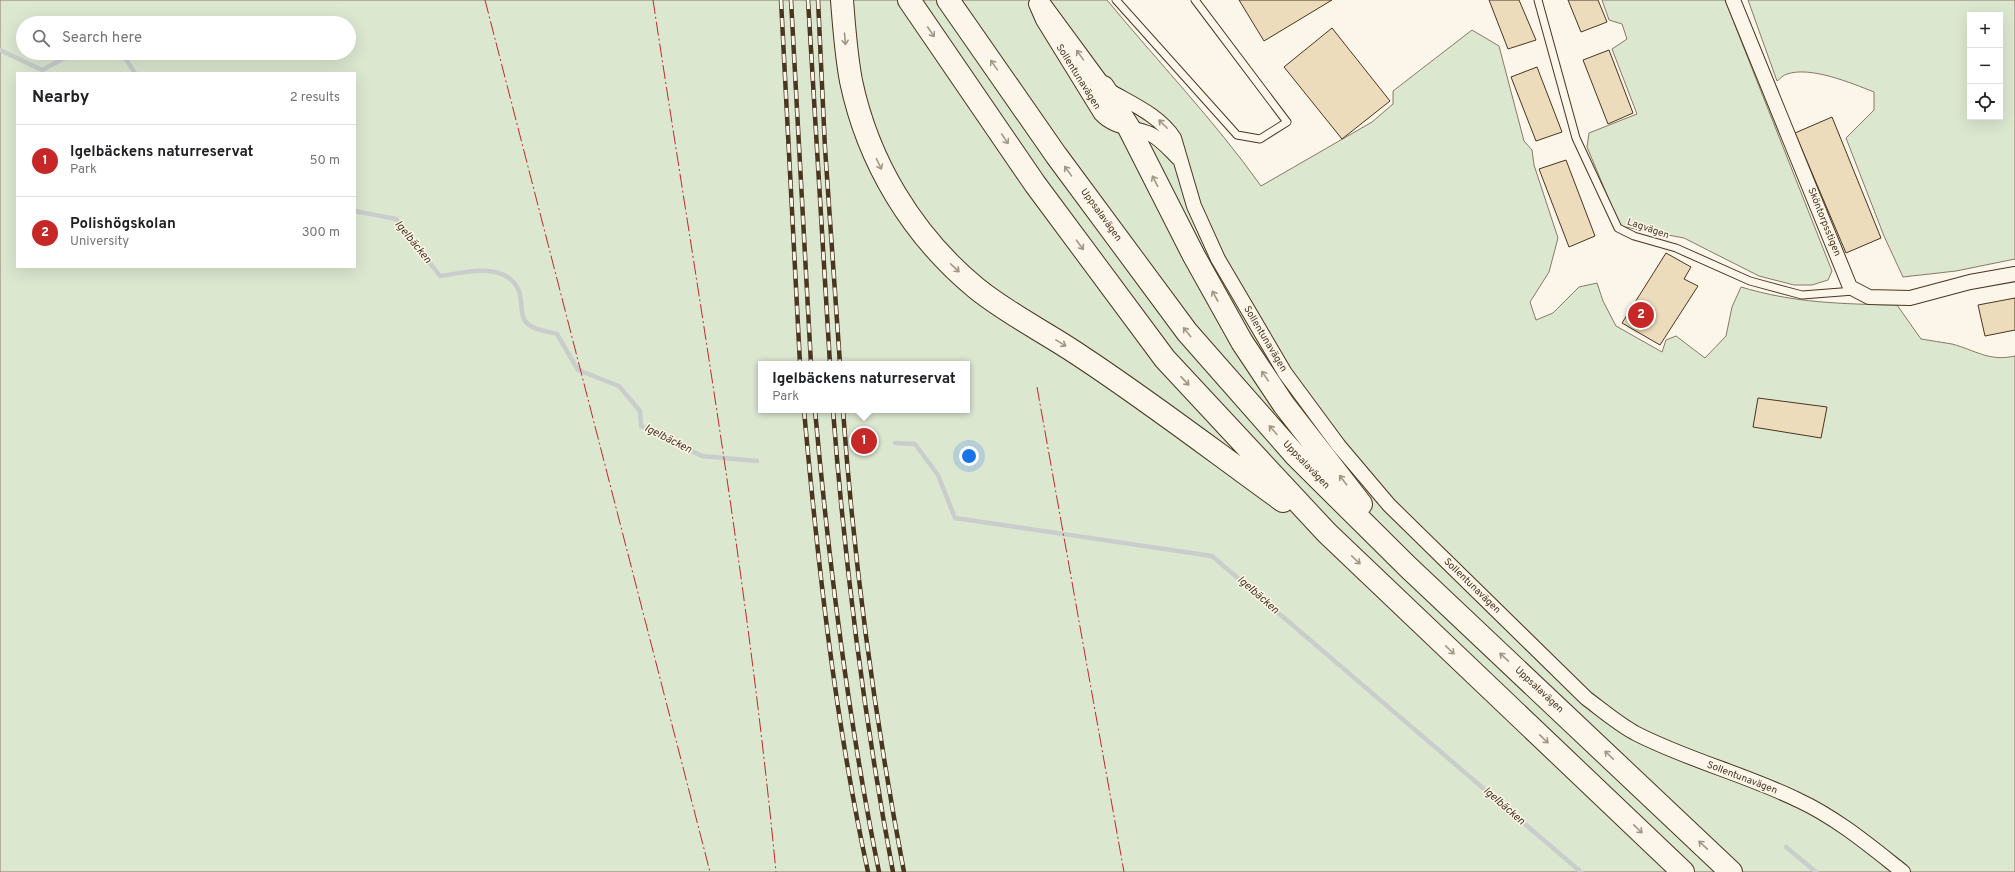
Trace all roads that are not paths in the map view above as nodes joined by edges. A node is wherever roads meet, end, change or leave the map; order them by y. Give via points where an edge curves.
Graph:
1 (842, 0) edge
2 (909, 0) edge
3 (948, 0) edge
4 (1034, 0) edge
5 (1039, 0) edge
6 (1116, 0) edge
7 (1194, 0) edge
8 (1538, 0) edge
9 (1733, 0) edge
10 (1103, 87) junction
11 (1129, 128) junction
12 (1180, 159) junction
13 (2015, 274) edge
14 (1858, 291) junction
15 (1327, 533) junction
16 (1408, 567) junction
17 (1683, 872) edge
18 (1731, 872) edge
19 (1903, 872) edge

1 -> 15 highway via 851,81 873,151 906,212 926,239 976,287 999,305 1091,362
2 -> 15 highway via 1035,184 1165,359
16 -> 3 highway, Uppsalavägen via 1296,456 1187,332 1056,155
4 - 11 street, Sollentunavägen via 1043,20 1101,114 1107,121
10 -> 5 street, Sollentunavägen
6 - 7 lane via 1236,135 1260,139 1287,122
8 - 14 lane, Lagvägen via 1576,138 1618,228 1634,236 1676,248 1750,281 1802,295
9 - 14 street, Sköntorpsstigen via 1850,287
10 - 11 highway
12 -> 10 street, Sollentunavägen via 1174,138 1158,120
11 - 12 street, Sollentunavägen via 1159,139
16 -> 11 highway via 1284,405 1242,342 1194,256
12 - 19 street, Sollentunavägen via 1194,206 1218,259 1285,373 1339,446 1389,504 1436,551 1586,698 1609,716 1634,732 1683,755 1799,800 1850,831
13 - 14 street via 1970,282 1910,298 1869,297
15 -> 17 highway
18 -> 16 highway, Uppsalavägen

